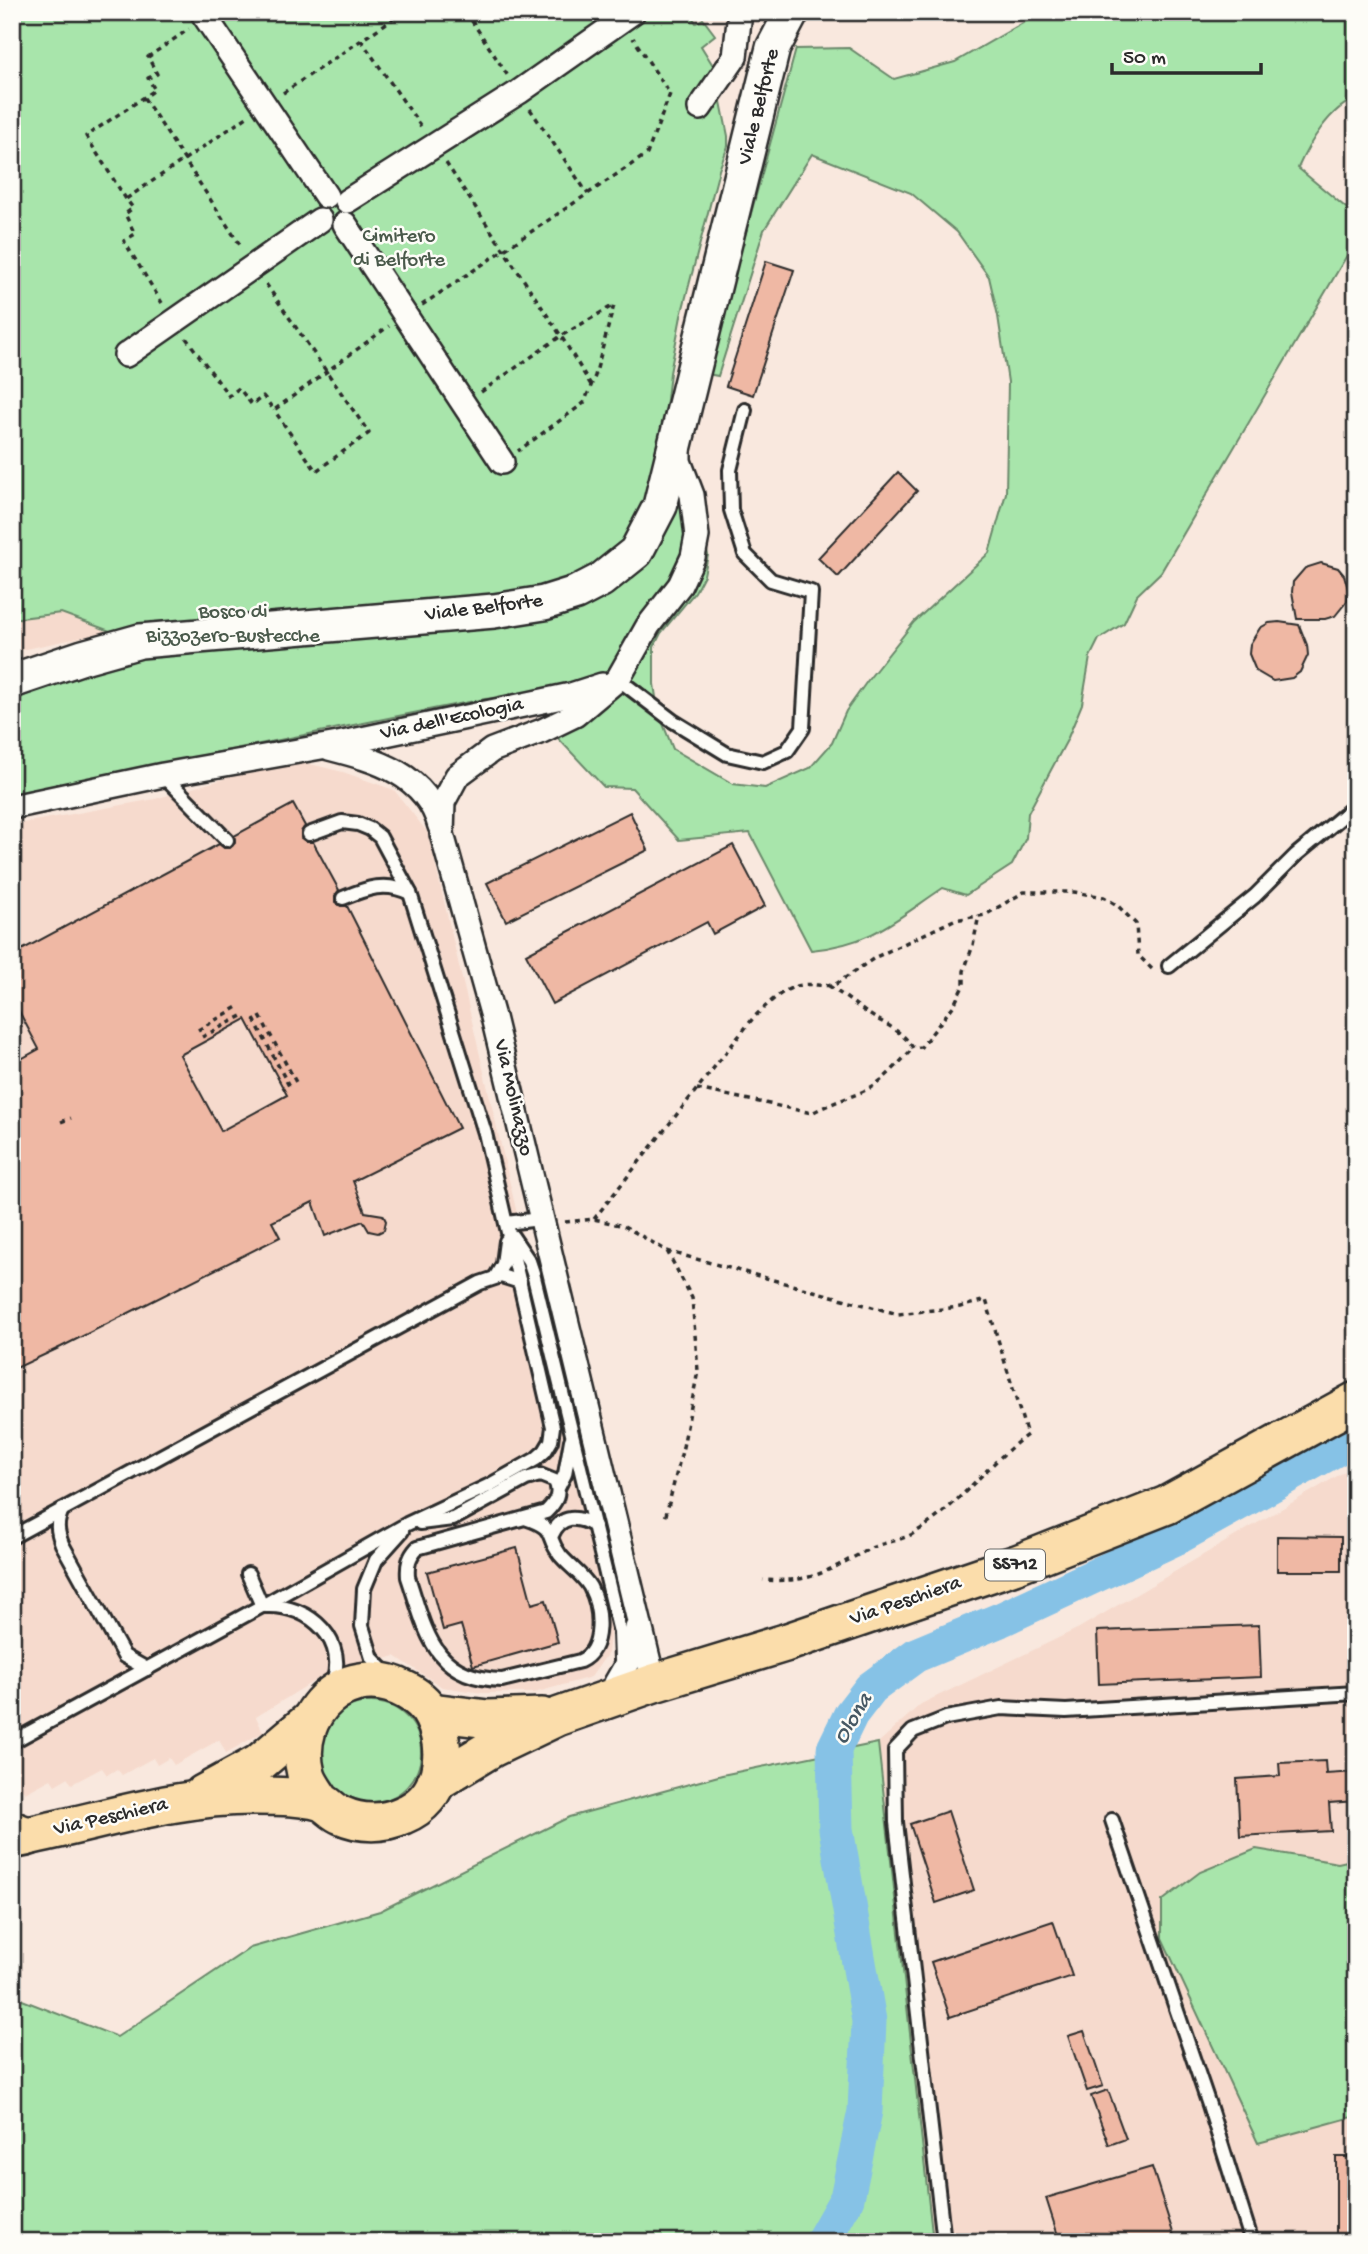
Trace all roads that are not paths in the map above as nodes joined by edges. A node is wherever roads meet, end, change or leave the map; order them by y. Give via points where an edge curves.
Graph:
1 (633, 12) edge
2 (740, 12) edge
3 (792, 12) edge
4 (204, 15) edge
5 (700, 108) dead end
6 (340, 207) junction
7 (126, 355) dead end
8 (744, 410) dead end
9 (679, 426) junction
10 (502, 462) road end
11 (618, 680) junction
12 (12, 681) edge
13 (323, 747) junction
14 (163, 775) junction
15 (1356, 805) edge
16 (12, 807) edge
17 (309, 834) dead end
18 (442, 834) junction
19 (227, 840) dead end
20 (410, 893) junction
21 (343, 898) dead end
22 (1169, 966) road end
23 (542, 1224) junction
24 (507, 1227) junction
25 (496, 1276) junction
26 (520, 1282) junction
27 (1356, 1401) edge
28 (570, 1423) junction
29 (558, 1488) junction
30 (62, 1510) junction
31 (525, 1518) junction
32 (407, 1524) junction
33 (595, 1526) junction
34 (552, 1535) junction
35 (12, 1537) edge
36 (248, 1574) dead end
37 (262, 1606) junction
38 (635, 1607) junction
39 (147, 1669) junction
40 (654, 1683) junction
41 (397, 1685) junction
42 (608, 1692) junction
43 (1356, 1693) edge
44 (317, 1710) junction
45 (431, 1712) junction
46 (557, 1717) junction
47 (12, 1742) edge
48 (436, 1782) junction
49 (196, 1798) junction
50 (321, 1801) junction
51 (1112, 1820) dead end
52 (16, 1840) edge
53 (944, 2242) edge
54 (1252, 2242) edge

1 - 6 street
2 - 5 street via 735,57
3 - 9 main road, Viale Belforte via 773,48
4 - 6 street
6 - 7 street via 318,207 320,220
6 - 10 street
8 - 11 lane via 730,470 731,510 745,554 771,580 811,592 803,729 787,751 763,762 727,754
9 - 11 street via 679,461 692,495 697,536 693,557
9 - 12 main road, Viale Belforte via 660,506 636,552 576,593 495,611 141,642
11 - 13 street, Via dell'Ecologia via 571,695
11 - 18 street, Via Molinazzo via 575,715 492,750 457,776 443,802
13 - 14 street, Via dell'Ecologia
13 - 18 street via 354,754 409,778 427,797
14 - 16 street, Via dell'Ecologia
14 - 19 lane
15 - 22 lane
17 - 20 lane via 341,822 370,829 380,838
18 - 23 street, Via Molinazzo via 493,1017
20 - 21 lane via 382,885
20 - 24 lane via 475,1096
23 - 24 lane
23 - 38 street, Via Molinazzo
24 - 25 lane via 503,1264
24 - 26 lane
24 - 28 lane via 533,1273
25 - 26 lane
25 - 30 lane
26 - 32 lane via 553,1427 551,1441 536,1459
27 - 40 main road, Via Peschiera / SS712 via 1167,1506 1004,1569
28 - 29 lane via 570,1449
28 - 33 lane
29 - 31 lane via 558,1497 546,1512
29 - 32 lane via 555,1480 540,1475 453,1519
30 - 35 lane
30 - 39 lane via 57,1521 62,1544 124,1656
31 - 34 lane via 546,1527
31 - 34 lane via 417,1548 410,1556 408,1577 429,1639 450,1664 467,1674 502,1680 591,1655 598,1634 593,1593 555,1548
32 - 37 lane
32 - 41 lane via 376,1560 364,1589 362,1626 372,1658
33 - 34 lane via 569,1518 555,1526
33 - 42 lane via 622,1652
36 - 37 lane
37 - 39 lane
37 - 44 lane via 296,1609 325,1631 336,1665 334,1680
38 - 40 street, Via Molinazzo
38 - 42 street, Via Molinazzo via 638,1633 631,1657
39 - 47 lane
40 - 42 main road, Via Peschiera / SS712
41 - 44 main road, Via Peschiera via 372,1681 347,1686
41 - 45 main road
42 - 46 main road, Via Peschiera / SS712
43 - 53 lane via 1066,1711 1001,1708 946,1718 913,1731 895,1751 896,1822
44 - 49 main road, Via Peschiera via 258,1763
44 - 50 main road via 302,1748 306,1777
45 - 46 main road, Via Peschiera / SS712 via 488,1719
45 - 48 main road via 441,1734 443,1759
46 - 48 main road, Via Peschiera / SS712
48 - 50 main road, Via Peschiera via 424,1801 384,1822 340,1815
49 - 50 main road, Via Peschiera
49 - 52 main road, Via Peschiera
51 - 54 lane

